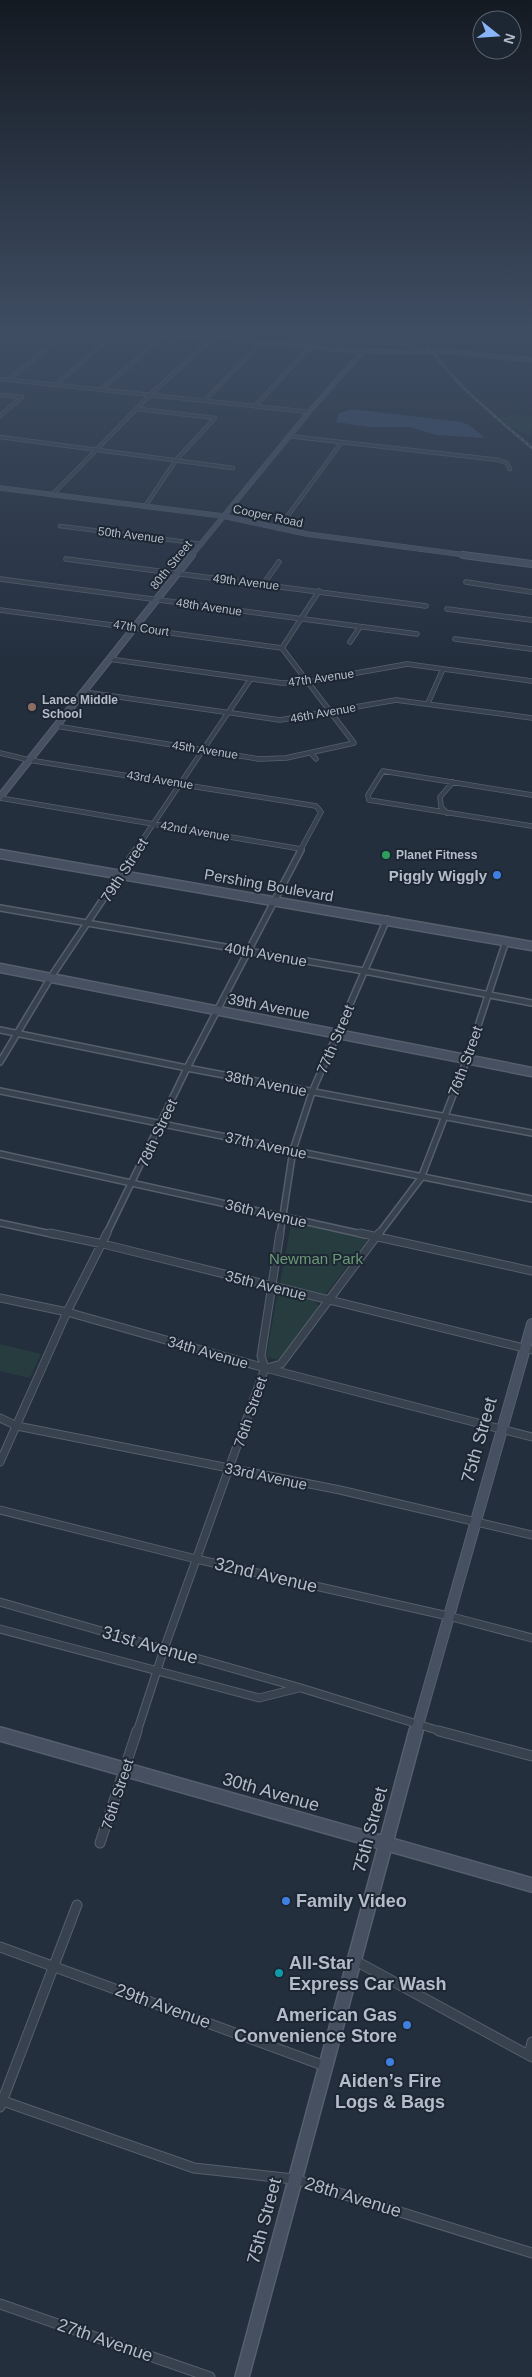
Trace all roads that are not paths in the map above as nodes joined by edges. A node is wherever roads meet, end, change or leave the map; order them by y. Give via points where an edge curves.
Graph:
1 (14, 439) edge
2 (107, 439) edge
3 (196, 439) edge
4 (286, 439) edge
5 (310, 439) edge
6 (341, 443) junction
7 (95, 450) junction
8 (176, 460) junction
9 (232, 468) dead end
10 (510, 469) dead end
11 (0, 488) edge
12 (53, 494) junction
13 (146, 505) junction
14 (223, 516) junction
15 (60, 526) dead end
16 (278, 529) junction
17 (202, 544) junction
18 (66, 559) dead end
19 (279, 562) dead end
20 (532, 564) edge
21 (178, 573) junction
22 (0, 579) edge
23 (466, 582) dead end
24 (264, 583) junction
25 (320, 592) junction
26 (532, 592) edge
27 (157, 600) junction
28 (426, 606) dead end
29 (447, 609) dead end
30 (0, 610) edge
31 (302, 619) junction
32 (532, 620) edge
33 (135, 627) junction
34 (360, 627) junction
35 (417, 634) dead end
36 (455, 639) dead end
37 (350, 642) dead end
38 (282, 648) junction
39 (532, 649) edge
40 (109, 660) junction
41 (443, 669) junction
42 (250, 680) junction
43 (532, 681) edge
44 (306, 682) junction
45 (84, 692) junction
46 (428, 703) junction
47 (330, 712) junction
48 (227, 714) junction
49 (532, 718) edge
50 (56, 726) junction
51 (202, 749) junction
52 (0, 753) edge
53 (311, 753) junction
54 (29, 760) junction
55 (316, 760) dead end
56 (453, 782) junction
57 (181, 783) junction
58 (532, 795) edge
59 (0, 798) edge
60 (320, 808) joint
61 (447, 813) junction
62 (154, 824) junction
63 (532, 826) edge
64 (301, 849) junction
65 (0, 854) edge
66 (121, 874) junction
67 (274, 900) junction
68 (0, 908) edge
69 (387, 919) junction
70 (88, 924) junction
71 (506, 941) junction
72 (532, 946) edge
73 (247, 951) junction
74 (0, 968) edge
75 (364, 971) junction
76 (51, 978) junction
77 (489, 996) junction
78 (532, 1003) edge
79 (216, 1010) junction
80 (0, 1030) edge
81 (16, 1033) junction
82 (337, 1034) junction
83 (467, 1059) junction
84 (0, 1062) edge
85 (187, 1068) junction
86 (532, 1072) edge
87 (0, 1091) edge
88 (312, 1092) junction
89 (444, 1116) junction
90 (162, 1123) junction
91 (532, 1133) edge
92 (292, 1150) junction
93 (0, 1154) edge
94 (421, 1178) junction
95 (132, 1183) junction
96 (532, 1199) edge
97 (284, 1216) junction
98 (0, 1222) edge
99 (376, 1238) junction
100 (103, 1244) junction
101 (532, 1271) edge
102 (271, 1286) junction
103 (0, 1298) edge
104 (328, 1301) junction
105 (67, 1312) junction
106 (532, 1324) edge
107 (528, 1349) edge
108 (265, 1368) junction
109 (0, 1418) edge
110 (17, 1426) junction
111 (502, 1431) junction
112 (532, 1437) edge
113 (0, 1462) edge
114 (231, 1468) junction
115 (0, 1510) edge
116 (475, 1520) junction
117 (532, 1535) edge
118 (196, 1559) junction
119 (0, 1602) edge
120 (448, 1616) junction
121 (0, 1629) edge
122 (532, 1638) edge
123 (164, 1649) junction
124 (157, 1671) junction
125 (301, 1688) junction
126 (418, 1725) junction
127 (0, 1734) edge
128 (532, 1756) edge
129 (125, 1769) junction
130 (100, 1843) dead end
131 (386, 1844) junction
132 (532, 1885) edge
133 (77, 1906) dead end
134 (0, 1947) edge
135 (354, 1960) junction
136 (55, 1966) junction
137 (532, 2042) edge
138 (531, 2056) edge
139 (325, 2066) junction
140 (1, 2102) edge
141 (294, 2179) junction
142 (532, 2253) edge
143 (0, 2304) edge
144 (210, 2377) edge
145 (242, 2377) edge

1 - 7 street
2 - 7 street
3 - 8 street
4 - 14 street, 80th Street
5 - 6 street
6 - 10 street via 499,460 507,463
6 - 16 street
7 - 8 street
7 - 12 street
8 - 9 street
8 - 13 street
11 - 12 street, Cooper Road
12 - 13 street, Cooper Road
13 - 14 street, Cooper Road
14 - 16 street, Cooper Road
14 - 17 street, 80th Street
15 - 17 street, 50th Avenue
16 - 20 street, Cooper Road
17 - 21 street, 80th Street
18 - 21 street, 49th Avenue
19 - 24 street
21 - 24 street, 49th Avenue
21 - 27 street, 80th Street
22 - 27 street, 48th Avenue
23 - 26 street
24 - 25 street, 49th Avenue
25 - 28 street, 49th Avenue
25 - 31 street
27 - 31 street, 48th Avenue
27 - 33 street, 80th Street
29 - 32 street
30 - 33 street, 47th Court
31 - 34 street, 48th Avenue
31 - 38 street
33 - 38 street, 47th Court
33 - 40 street, 80th Street
34 - 35 street, 48th Avenue
34 - 37 street
36 - 39 street
38 - 44 street
40 - 42 street, 47th Avenue
40 - 45 street, 80th Street
41 - 43 street, 47th Avenue
41 - 44 street, 47th Avenue via 407,664
41 - 46 street
42 - 44 street, 47th Avenue
42 - 48 street, 79th Street
44 - 47 street
45 - 48 street, 46th Avenue
45 - 50 street, 80th Street
46 - 47 street, 46th Avenue via 396,700
46 - 49 street, 46th Avenue
47 - 48 street, 46th Avenue via 280,720
47 - 53 street, 45th Avenue via 354,743
48 - 51 street, 79th Street
50 - 51 street, 45th Avenue
50 - 54 street, 80th Street
51 - 53 street, 45th Avenue via 259,759
51 - 57 street, 79th Street
52 - 54 street, 43rd Avenue
53 - 55 street
54 - 57 street, 43rd Avenue
54 - 59 street, 80th Street
56 - 58 street
56 - 61 street via 440,797 441,807
56 - 61 street via 383,771 368,796 369,800
57 - 60 street, 43rd Avenue
57 - 62 street, 79th Street
59 - 62 street, 42nd Avenue
60 - 64 street, 78th Street via 321,812
61 - 63 street
62 - 64 street, 42nd Avenue
62 - 66 street, 79th Street
64 - 67 street, 78th Street
65 - 66 street, Pershing Boulevard
66 - 67 street, Pershing Boulevard
66 - 70 street, 79th Street
67 - 69 street, Pershing Boulevard
67 - 73 street, 78th Street
68 - 70 street, 40th Avenue
69 - 71 street, Pershing Boulevard
69 - 75 street, 77th Street
70 - 73 street, 40th Avenue
70 - 76 street, 79th Street
71 - 72 street, Pershing Boulevard
71 - 77 street, 76th Street
73 - 75 street, 40th Avenue
73 - 79 street, 78th Street
74 - 76 street, 39th Avenue
75 - 77 street, 40th Avenue
75 - 82 street, 77th Street
76 - 79 street, 39th Avenue
76 - 81 street, 79th Street
77 - 78 street, 40th Avenue
77 - 83 street, 76th Street
79 - 82 street, 39th Avenue
79 - 85 street, 78th Street
80 - 81 street, 38th Avenue
81 - 84 street, 79th Street
81 - 85 street, 38th Avenue
82 - 83 street, 39th Avenue
82 - 88 street, 77th Street
83 - 86 street, 39th Avenue
83 - 89 street, 76th Street
85 - 88 street, 38th Avenue
85 - 90 street, 78th Street
87 - 90 street, 37th Avenue
88 - 89 street, 38th Avenue
88 - 92 street, 77th Street
89 - 91 street, 38th Avenue
89 - 94 street, 76th Street
90 - 92 street, 37th Avenue
90 - 95 street, 78th Street
92 - 94 street, 37th Avenue
92 - 97 street, 77th Street
93 - 95 street, 36th Avenue
94 - 96 street, 37th Avenue
94 - 99 street, 76th Street
95 - 97 street, 36th Avenue
95 - 100 street, 78th Street
97 - 99 street, 36th Avenue
97 - 102 street, 77th Street
98 - 100 street, 35th Avenue
99 - 101 street, 36th Avenue
99 - 104 street, 76th Street
100 - 102 street, 35th Avenue
100 - 105 street, 78th Street
102 - 104 street, 35th Avenue
102 - 108 street, 77th Street via 261,1356
103 - 105 street, 34th Avenue
104 - 107 street, 35th Avenue
104 - 108 street, 76th Street via 281,1364
105 - 108 street, 34th Avenue
105 - 110 street, 78th Street
106 - 107 street, 75th Street
107 - 111 street, 75th Street
108 - 111 street, 34th Avenue
108 - 114 street, 76th Street
109 - 110 street, 33rd Avenue
110 - 113 street, 78th Street
110 - 114 street, 33rd Avenue
111 - 112 street, 34th Avenue
111 - 116 street, 75th Street
114 - 116 street, 33rd Avenue
114 - 118 street, 76th Street
115 - 118 street, 32nd Avenue
116 - 117 street, 33rd Avenue
116 - 120 street, 75th Street
118 - 120 street, 32nd Avenue
118 - 123 street, 76th Street
119 - 123 street, 31st Avenue
120 - 122 street, 32nd Avenue
120 - 126 street, 75th Street
121 - 124 street, 31st Avenue
123 - 124 street, 76th Street
123 - 125 street, 31st Avenue
124 - 125 street, 31st Avenue via 259,1698
124 - 129 street, 76th Street
125 - 126 street, 31st Avenue
126 - 128 street, 31st Avenue
126 - 131 street, 75th Street
127 - 129 street, 30th Avenue
129 - 130 street, 76th Street
129 - 131 street, 30th Avenue
131 - 132 street, 30th Avenue
131 - 135 street, 75th Street
133 - 136 street
134 - 136 street, 29th Avenue
135 - 138 street
135 - 139 street, 75th Street
136 - 139 street, 29th Avenue
136 - 140 street
137 - 138 street
139 - 141 street, 75th Street
140 - 141 street, 28th Avenue via 194,2168
141 - 142 street, 28th Avenue
141 - 145 street, 75th Street
143 - 144 street, 27th Avenue

